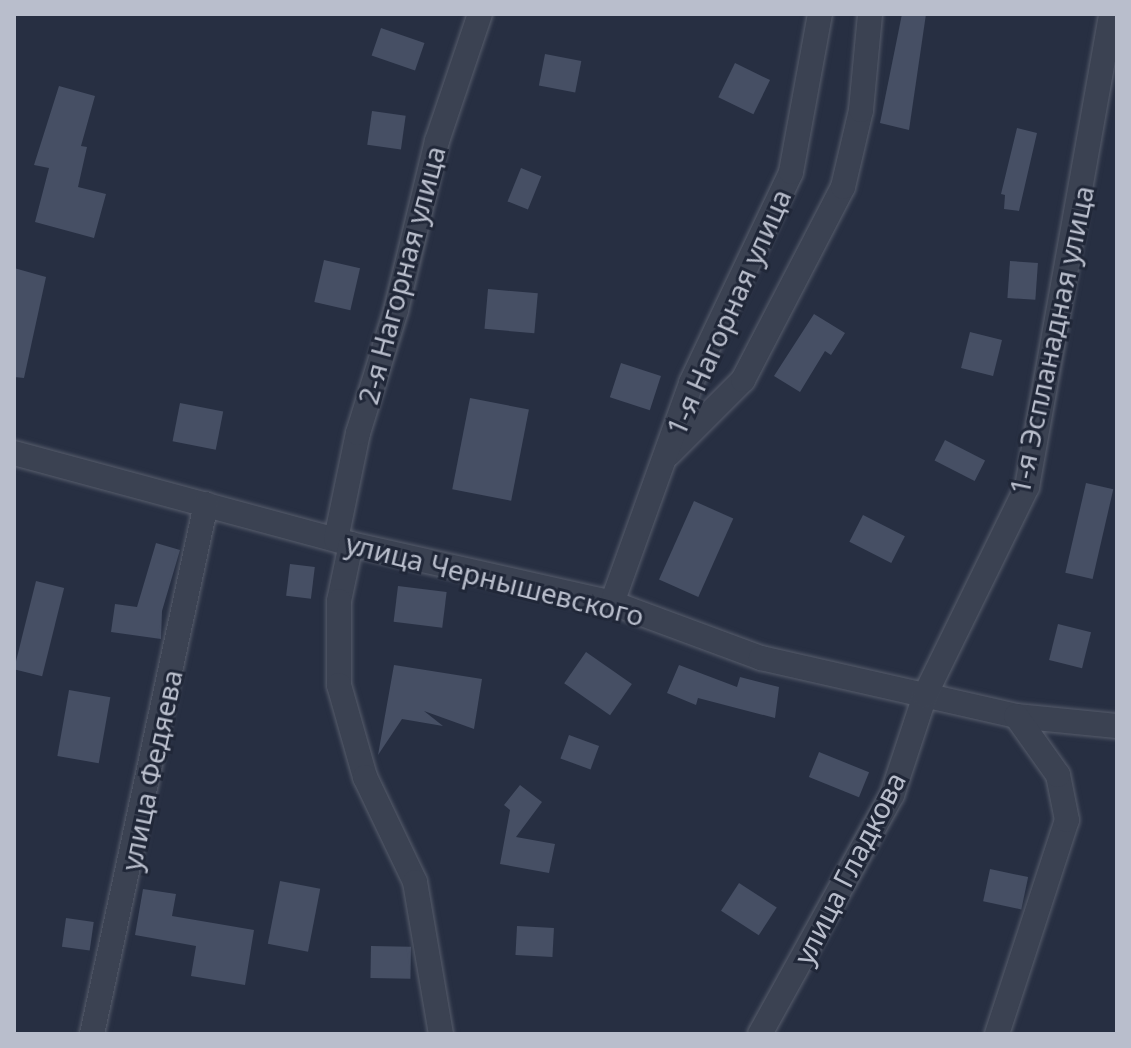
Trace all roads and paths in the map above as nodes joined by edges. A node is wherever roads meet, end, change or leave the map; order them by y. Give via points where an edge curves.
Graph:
1 (480, 14) edge
2 (820, 14) edge
3 (870, 14) edge
4 (1111, 14) edge
5 (14, 453) edge
6 (664, 458) junction
7 (206, 504) junction
8 (343, 541) junction
9 (612, 603) junction
10 (925, 695) junction
11 (1016, 716) junction
12 (1117, 726) edge
13 (92, 1034) edge
14 (441, 1034) edge
15 (760, 1034) edge
16 (997, 1034) edge

1 - 8 street, 2-я Нагорная улица via 437,141 396,310 358,433
2 - 6 street, 1-я Нагорная улица via 791,172 691,383
3 - 6 street via 861,110 843,187 743,380
4 - 10 street, 1-я Эспланадная улица via 1027,487
5 - 7 street, улица Чернышевского
6 - 9 street, 1-я Нагорная улица
7 - 8 street, улица Чернышевского
7 - 13 street, улица Федяева
8 - 9 street, улица Чернышевского
8 - 14 street, 2-я Нагорная улица via 339,685 365,777 415,882
9 - 10 street, улица Чернышевского via 761,658
10 - 11 street, улица Чернышевского
10 - 15 street, улица Гладкова via 892,795
11 - 12 street, улица Чернышевского
11 - 16 street via 1058,775 1067,820

